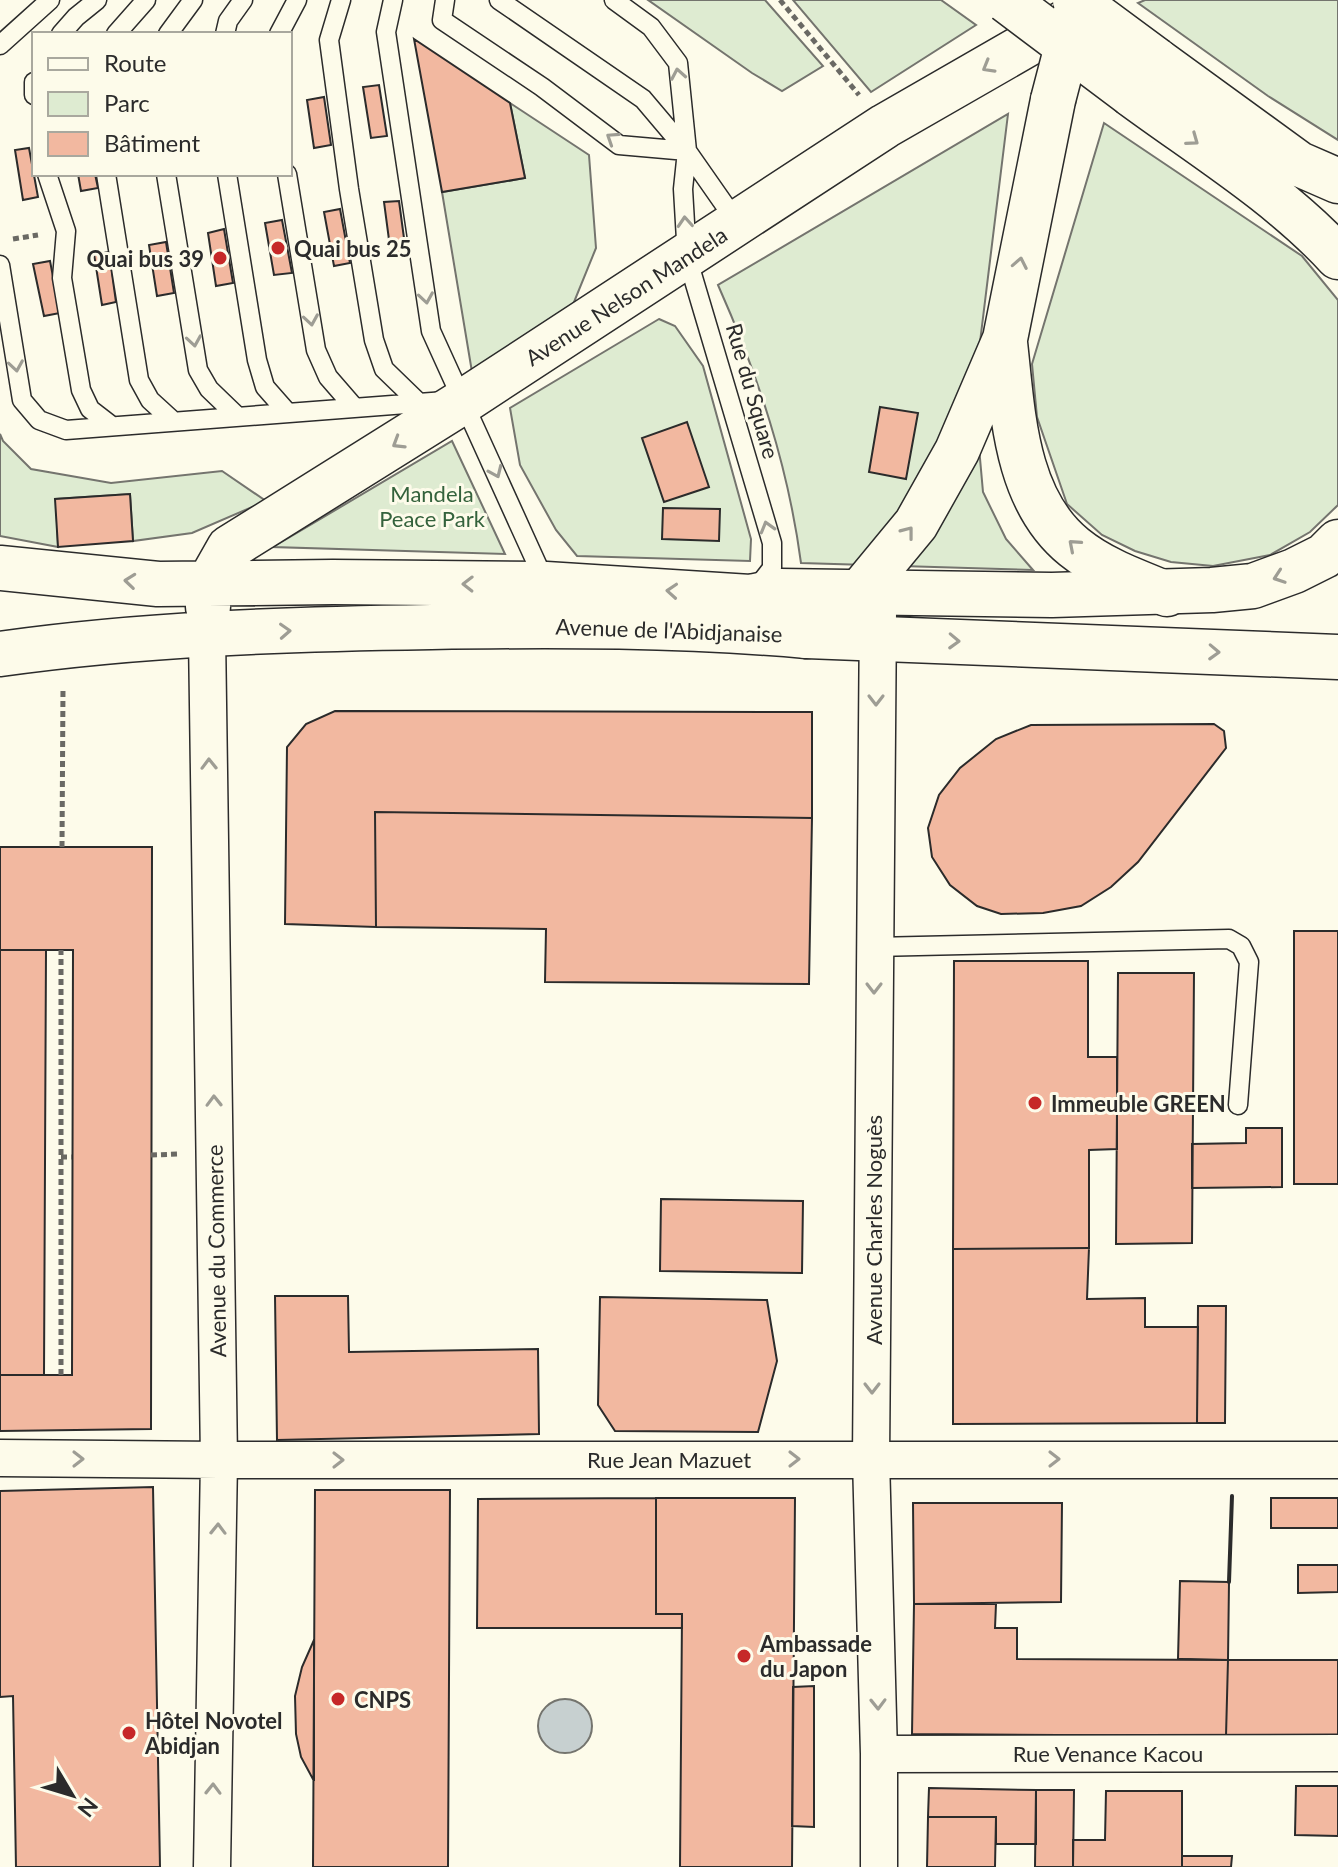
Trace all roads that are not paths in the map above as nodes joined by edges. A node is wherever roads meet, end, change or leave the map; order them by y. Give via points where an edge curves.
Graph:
1 (50, 0) edge
2 (97, 0) edge
3 (146, 0) edge
4 (193, 0) edge
5 (243, 0) edge
6 (297, 0) edge
7 (341, 0) edge
8 (393, 0) edge
9 (445, 0) edge
10 (499, 0) edge
11 (614, 0) edge
12 (1006, 0) edge
13 (1077, 0) edge
14 (1104, 0) edge
15 (63, 32) edge
16 (118, 32) edge
17 (169, 32) edge
18 (225, 32) edge
19 (280, 32) edge
20 (0, 45) edge
21 (1143, 77) junction
22 (687, 151) junction
23 (48, 176) edge
24 (106, 176) edge
25 (166, 176) edge
26 (227, 176) edge
27 (287, 176) edge
28 (1338, 181) edge
29 (738, 224) junction
30 (687, 257) junction
31 (1338, 257) edge
32 (0, 265) edge
33 (1005, 339) junction
34 (417, 401) junction
35 (464, 401) junction
36 (354, 407) junction
37 (287, 412) junction
38 (237, 416) junction
39 (173, 421) junction
40 (112, 426) junction
41 (1338, 542) edge
42 (0, 568) edge
43 (208, 585) junction
44 (869, 593) junction
45 (1167, 594) junction
46 (546, 605) junction
47 (739, 615) junction
48 (207, 635) junction
49 (807, 636) junction
50 (876, 638) junction
51 (0, 654) edge
52 (1338, 657) edge
53 (874, 947) junction
54 (1238, 1105) dead end
55 (0, 1458) edge
56 (871, 1459) junction
57 (219, 1460) junction
58 (1338, 1460) edge
59 (1338, 1753) edge
60 (879, 1754) junction
61 (212, 1867) edge
62 (879, 1867) edge

1 - 20 lane
2 - 15 lane
3 - 16 lane
4 - 17 lane
5 - 18 lane
6 - 19 lane
7 - 34 lane via 329,40 374,340 384,369
8 -> 35 lane via 386,32 431,331
22 -> 9 lane via 619,145 442,20
10 - 22 lane via 643,99
22 -> 11 lane, Rue du Square via 678,63 651,27
12 - 21 main road, bridge
13 - 21 main road, bridge
33 -> 13 main road, bridge
14 -> 29 main road, Avenue Nelson Mandela via 885,126
21 - 28 main road
21 -> 31 main road
22 - 29 lane
30 -> 22 lane, Rue du Square
23 - 40 lane via 66,231 62,278 81,390 90,409
24 - 39 lane via 139,380 150,400
25 -> 38 lane via 198,370
26 - 37 lane via 257,360 265,387
27 -> 36 lane via 316,350 328,377
29 - 30 main road, Avenue Nelson Mandela
30 - 35 main road, Avenue Nelson Mandela
47 -> 30 lane, Rue du Square via 772,568 772,543
32 -> 40 lane via 22,400 39,420 66,430
44 -> 33 main road via 957,451
45 -> 33 main road via 1103,566 1072,546 1048,518 1020,452
34 - 35 lane
34 - 36 lane
35 -> 43 main road, Avenue Nelson Mandela via 229,548
35 -> 46 lane
36 - 37 lane
37 - 38 lane
38 - 39 lane
39 - 40 lane
41 -> 45 main road, Avenue de l'Abidjanaise via 1324,556 1253,586
43 -> 42 main road, Avenue de l'Abidjanaise
46 -> 43 main road, Avenue de l'Abidjanaise via 333,582
43 - 48 main road, Avenue Nelson Mandela
44 - 45 main road, Avenue de l'Abidjanaise
44 - 47 main road, Avenue de l'Abidjanaise via 780,591
44 - 49 main road
44 - 50 street, Avenue Charles Noguès
46 - 47 main road, Avenue de l'Abidjanaise
48 -> 46 main road, Avenue de l'Abidjanaise via 334,628
47 - 49 main road, Avenue de l'Abidjanaise
48 - 51 main road, Avenue de l'Abidjanaise
57 -> 48 street, Avenue du Commerce
49 - 50 main road, Avenue de l'Abidjanaise
50 -> 52 main road, Avenue de l'Abidjanaise
50 -> 53 street, Avenue Charles Noguès
53 - 54 lane via 1229,939 1241,946 1249,962
53 -> 56 street, Avenue Charles Noguès
55 -> 57 street, Rue Jean Mazuet
57 -> 56 street, Rue Jean Mazuet
56 -> 58 street, Rue Jean Mazuet
56 -> 60 street, Avenue Charles Noguès
61 -> 57 street, Avenue du Commerce
59 - 60 street, Rue Venance Kacou
60 - 62 street, Avenue Charles Noguès

